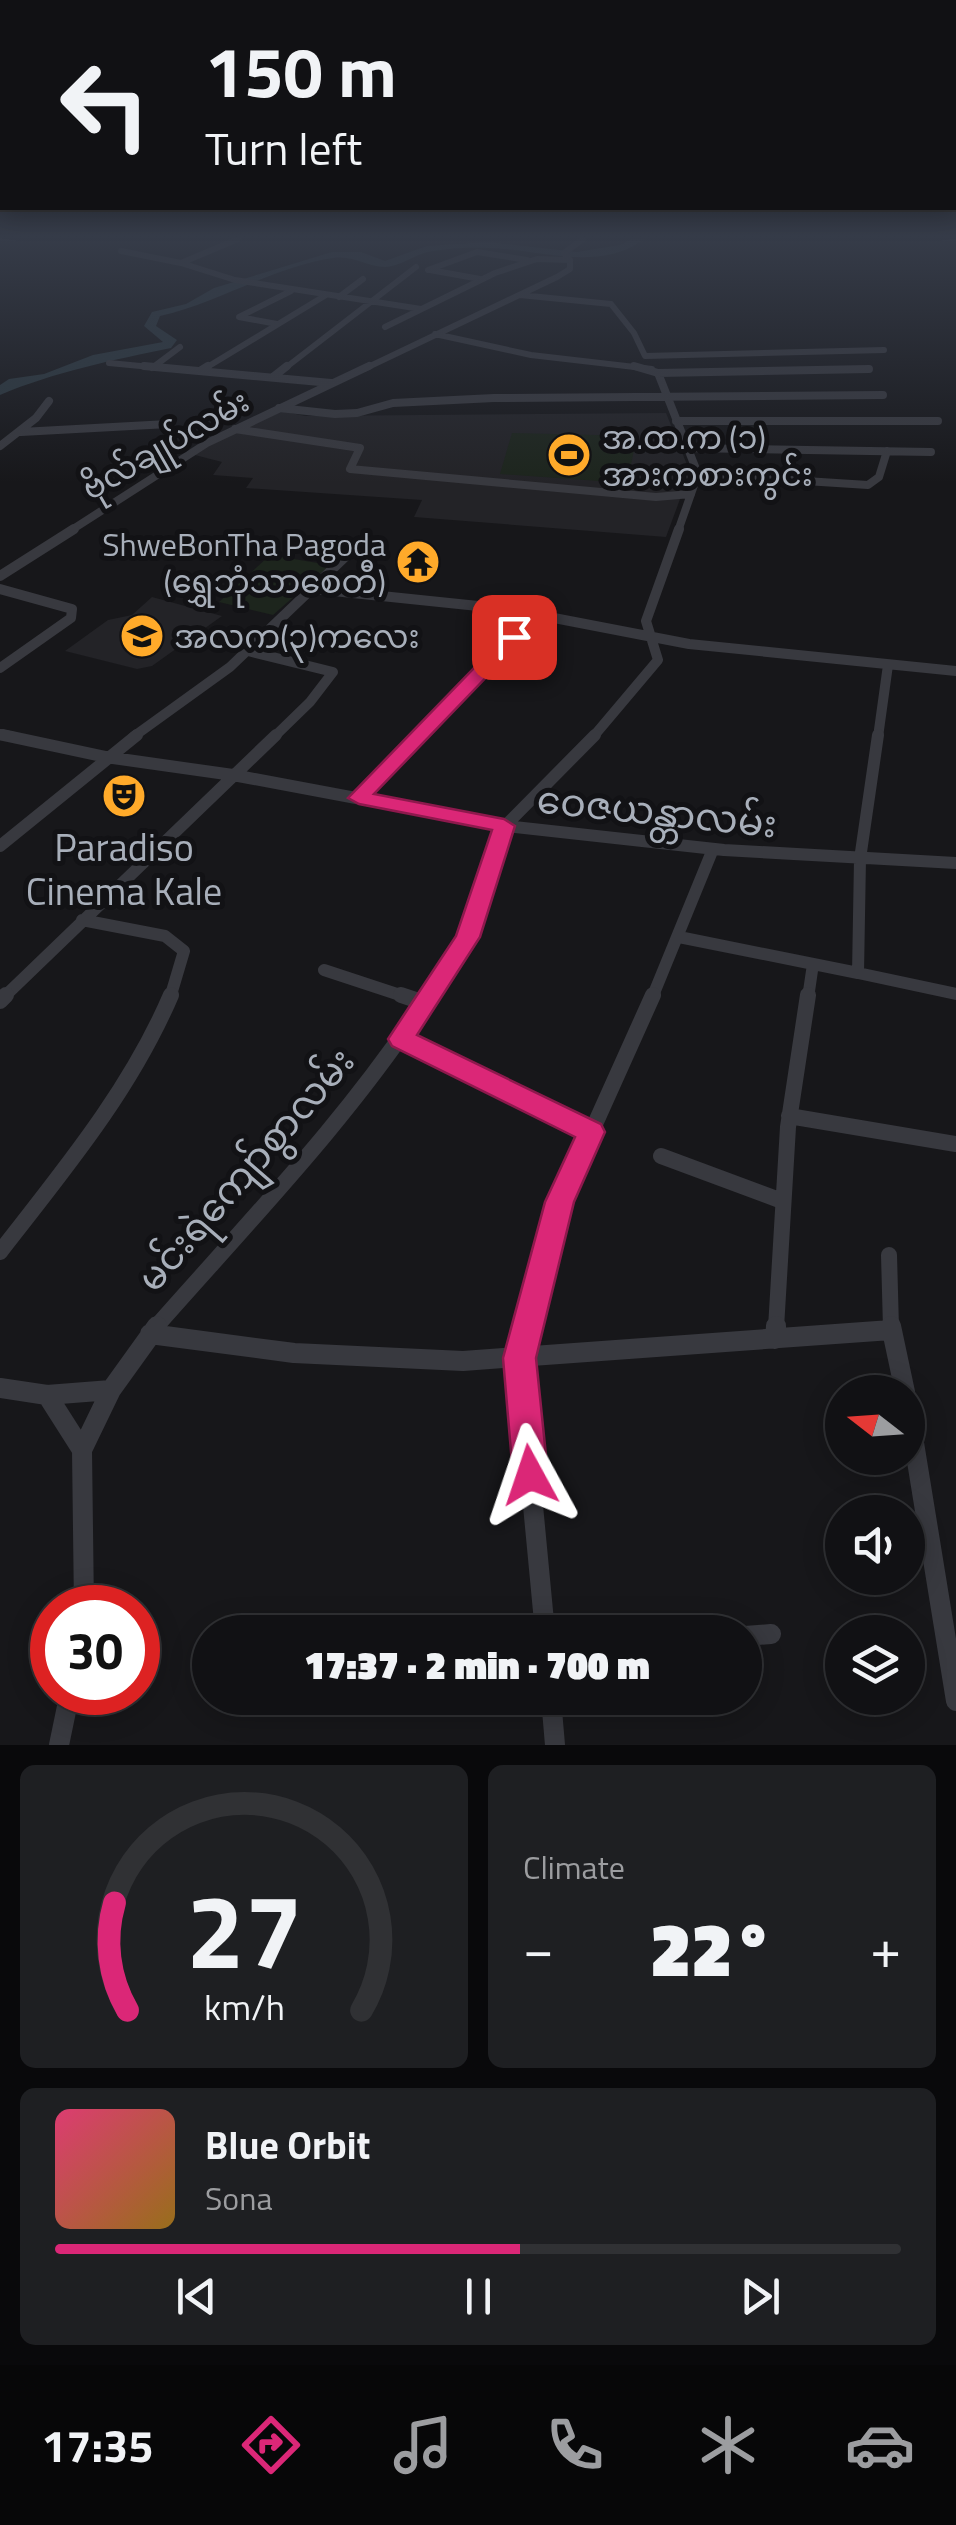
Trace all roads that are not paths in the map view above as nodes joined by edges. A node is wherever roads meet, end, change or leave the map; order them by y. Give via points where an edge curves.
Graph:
1 (257, 320) edge
2 (283, 320) edge
3 (344, 320) edge
4 (397, 320) edge
5 (464, 320) edge
6 (624, 320) edge
7 (277, 324) junction
8 (385, 326) dead end
9 (435, 334) junction
10 (180, 346) dead end
11 (884, 350) dead end
12 (786, 354) junction
13 (110, 363) dead end
14 (152, 368) junction
15 (869, 369) dead end
16 (200, 370) junction
17 (804, 372) junction
18 (658, 373) junction
19 (273, 377) junction
20 (332, 383) junction
21 (883, 395) dead end
22 (665, 396) junction
23 (49, 400) dead end
24 (279, 408) junction
25 (676, 421) junction
26 (938, 421) dead end
27 (168, 424) dead end
28 (235, 429) junction
29 (21, 432) junction
30 (0, 446) edge
31 (688, 448) junction
32 (887, 452) junction
33 (930, 452) dead end
34 (698, 474) junction
35 (691, 494) junction
36 (345, 557) dead end
37 (0, 576) edge
38 (0, 589) edge
39 (314, 589) junction
40 (537, 616) junction
41 (648, 637) junction
42 (248, 650) junction
43 (888, 665) junction
44 (0, 668) edge
45 (956, 671) edge
46 (0, 734) edge
47 (106, 757) junction
48 (233, 776) junction
49 (359, 798) junction
50 (504, 826) junction
51 (0, 846) edge
52 (713, 849) junction
53 (860, 859) junction
54 (956, 864) edge
55 (82, 920) junction
56 (679, 937) junction
57 (813, 964) junction
58 (324, 970) dead end
59 (858, 973) junction
60 (956, 994) edge
61 (0, 1000) edge
62 (425, 1004) junction
63 (401, 1039) junction
64 (790, 1116) junction
65 (591, 1132) junction
66 (956, 1144) edge
67 (661, 1156) dead end
68 (782, 1201) junction
69 (0, 1252) edge
70 (889, 1255) dead end
71 (891, 1330) junction
72 (150, 1334) junction
73 (774, 1339) junction
74 (520, 1358) junction
75 (900, 1375) edge
76 (0, 1388) edge
77 (111, 1390) junction
78 (47, 1394) junction
79 (82, 1450) junction
80 (919, 1475) edge
81 (84, 1585) edge
82 (543, 1615) edge
83 (771, 1634) dead end
84 (762, 1635) edge
85 (956, 1701) edge
86 (65, 1715) edge
87 (552, 1715) edge
88 (59, 1745) edge
89 (555, 1745) edge

1 - 7 street
2 - 7 street
3 - 19 street
4 - 8 street
5 - 9 street, ဗိုလ်ချုပ်လမ်း
6 - 12 street via 645,356
7 - 16 street
9 - 18 street
9 - 20 street, ဗိုလ်ချုပ်လမ်း
10 - 14 street
11 - 12 street
12 - 17 street
13 - 14 street
14 - 16 street
15 - 17 street
16 - 19 street
17 - 18 street
18 - 22 street
19 - 20 street
20 - 24 street, ဗိုလ်ချုပ်လမ်း
21 - 22 street
22 - 24 street via 422,400 335,414
22 - 25 street
23 - 29 street
24 - 28 street, ဗိုလ်ချုပ်လမ်း
25 - 26 street
25 - 31 street
27 - 29 street
28 - 35 street via 360,448 350,469 656,497
28 - 37 street, ဗိုလ်ချုပ်လမ်း
29 - 30 street
31 - 32 street
31 - 34 street
32 - 33 street
32 - 34 street via 879,477 868,485
34 - 35 street, မင်းရဲကျော်စွာလမ်း
35 - 41 street, မင်းရဲကျော်စွာလမ်း via 652,599
36 - 39 street
38 - 44 street via 72,609 71,618
39 - 40 street
39 - 42 street
40 - 41 street
40 - 49 street
41 - 43 street
41 - 50 street, မင်းရဲကျော်စွာလမ်း via 658,660
42 - 47 street
42 - 48 street via 333,672
43 - 45 street
43 - 53 street
46 - 47 street, ဝေဇယန္တာလမ်း
47 - 48 street, ဝေဇယန္တာလမ်း
47 - 51 street
48 - 49 street, ဝေဇယန္တာလမ်း
48 - 55 street
49 - 50 street, ဝေဇယန္တာလမ်း
50 - 52 street, ဝေဇယန္တာလမ်း
50 - 62 street, မင်းရဲကျော်စွာလမ်း via 468,937
52 - 53 street, ဝေဇယန္တာလမ်း
52 - 56 street
53 - 54 street, ဝေဇယန္တာလမ်း
53 - 59 street
55 - 61 street
55 - 69 street via 165,936 184,951 182,966 171,1005 90,1134
56 - 57 street
56 - 65 street
57 - 59 street
57 - 64 street
58 - 62 street
59 - 60 street
62 - 63 street, မင်းရဲကျော်စွာလမ်း
63 - 65 street
63 - 72 street, မင်းရဲကျော်စွာလမ်း
64 - 66 street
64 - 68 street
65 - 74 street via 560,1202
67 - 68 street
68 - 73 street
70 - 71 street
71 - 73 street
71 - 75 street
72 - 74 street via 294,1353
72 - 77 street, မင်းရဲကျော်စွာလမ်း
73 - 74 street
74 - 82 street
76 - 78 street
77 - 78 street
77 - 79 street, မင်းရဲကျော်စွာလမ်း
78 - 79 street
79 - 81 street, မင်းရဲကျော်စွာလမ်း
80 - 85 street
83 - 84 street
86 - 88 street
87 - 89 street

